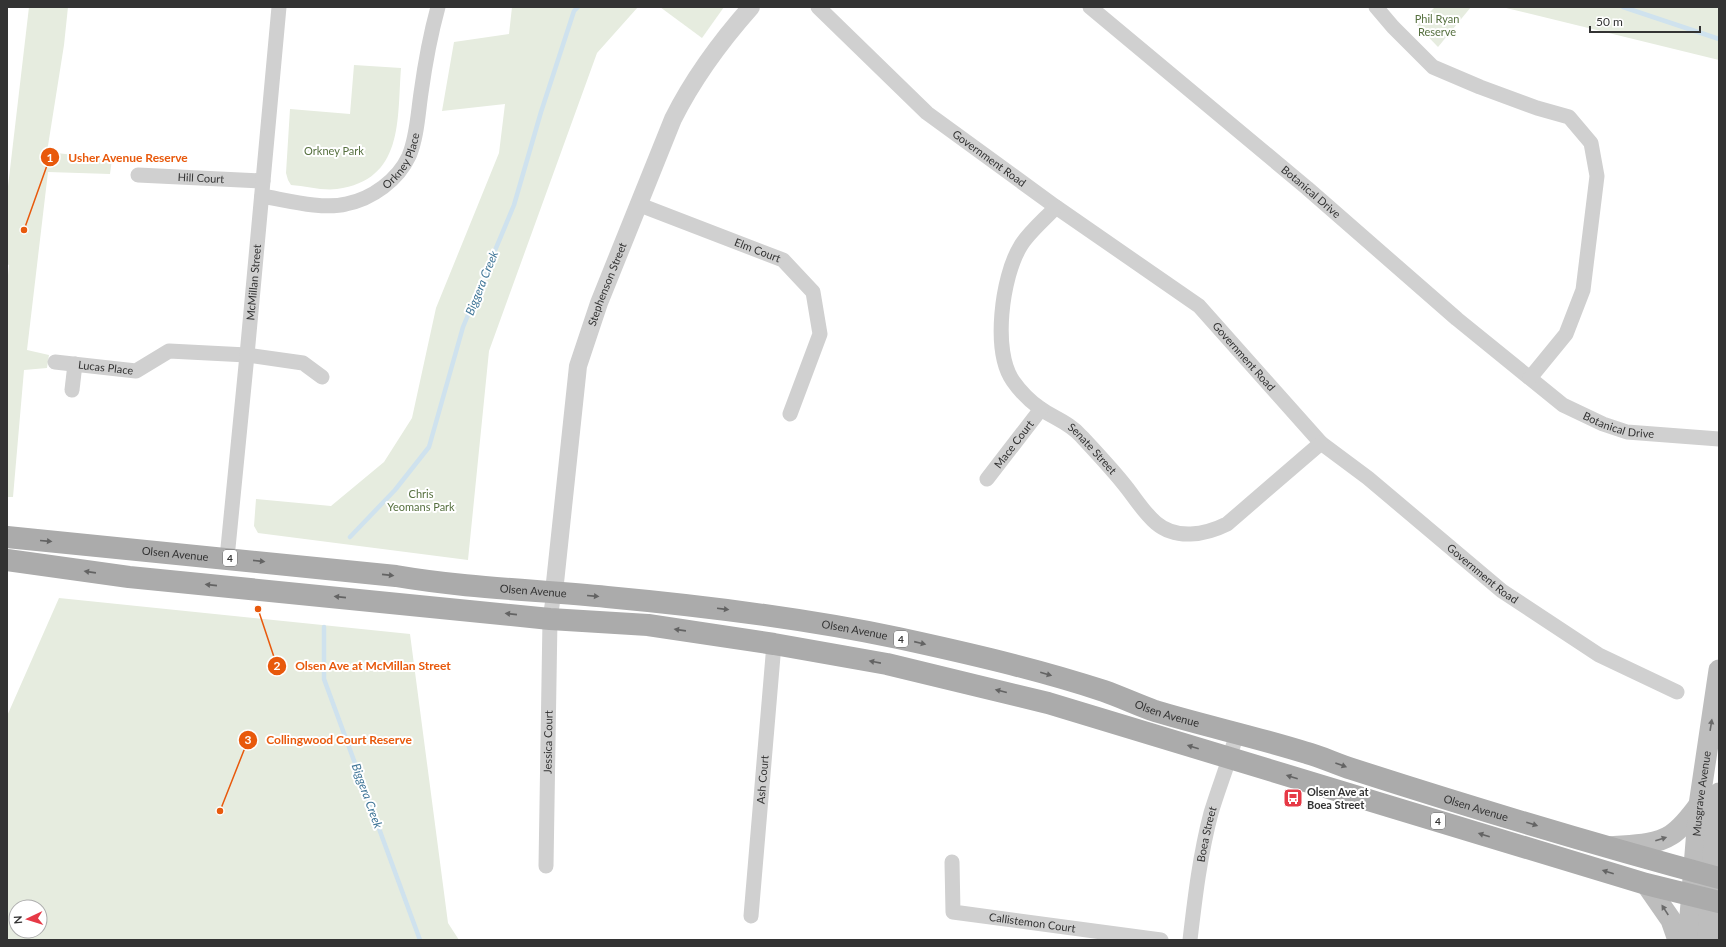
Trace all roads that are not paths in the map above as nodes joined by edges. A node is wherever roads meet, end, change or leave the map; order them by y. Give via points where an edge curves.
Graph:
1 (279, 7) edge
2 (438, 7) edge
3 (751, 7) edge
4 (818, 7) edge
5 (1090, 7) edge
6 (1376, 7) edge
7 (138, 175) dead end
8 (263, 188) junction
9 (640, 205) junction
10 (1056, 207) junction
11 (248, 355) junction
12 (55, 362) dead end
13 (75, 364) junction
14 (322, 377) dead end
15 (1530, 378) junction
16 (72, 390) dead end
17 (1041, 409) junction
18 (790, 414) dead end
19 (1719, 439) edge
20 (1321, 443) junction
21 (987, 479) dead end
22 (7, 537) edge
23 (227, 558) junction
24 (7, 560) edge
25 (554, 592) junction
26 (550, 618) junction
27 (774, 644) junction
28 (1719, 670) edge
29 (1677, 692) dead end
30 (1237, 732) junction
31 (1231, 759) junction
32 (1719, 793) edge
33 (1699, 805) junction
34 (1609, 847) junction
35 (952, 862) dead end
36 (546, 866) dead end
37 (1708, 875) edge
38 (1646, 884) junction
39 (1707, 899) edge
40 (751, 916) dead end
41 (1161, 940) edge
42 (1190, 940) edge
43 (1678, 940) edge
44 (1688, 940) edge
45 (1708, 940) edge

1 - 8 street, McMillan Street
2 - 8 street, Orkney Place via 428,46 414,135 409,156 400,172 385,187 346,204 315,205
3 - 9 street, Stephenson Street via 718,45 688,90 673,119
4 - 10 street, Government Road via 927,113
5 - 15 street, Botanical Drive
6 - 15 street via 1433,67 1537,108 1569,117 1591,143 1597,176 1583,290 1566,334
7 - 8 street, Hill Court
8 - 11 street, McMillan Street
9 - 18 street, Elm Court via 783,260 813,292 820,334
9 - 25 street, Stephenson Street via 599,303 578,366
10 - 17 street, Senate Street via 1020,246 1010,267 1001,332 1007,368 1013,381
10 - 20 street, Government Road via 1199,306
11 - 13 street, Lucas Place via 169,351 136,371
11 - 14 street, Lucas Place via 303,363
11 - 23 street, McMillan Street
12 - 13 street, Lucas Place
13 - 16 street
15 - 19 street, Botanical Drive via 1563,405 1627,432
17 - 20 street, Senate Street via 1079,433 1157,524 1183,534 1195,535 1227,524
17 - 21 street, Mace Court
20 - 29 street, Government Road via 1368,478 1502,591 1599,655
22 -> 23 main road, Olsen Avenue / 4
23 -> 25 main road, Olsen Avenue / 4 via 396,576 452,585
26 -> 24 main road, 4 via 129,577
25 - 26 street, Jessica Court
25 -> 30 main road, Olsen Avenue / 4 via 771,615 896,638 1014,665 1103,691 1152,710
27 -> 26 main road, 4 via 648,625
26 - 36 street, Jessica Court
31 -> 27 main road, 4 via 1048,703 970,683 887,664
27 - 40 street, Ash Court
33 -> 28 main road, Musgrave Avenue
30 - 31 street, Boea Street
30 -> 34 main road, Olsen Avenue / 4
38 -> 31 main road, 4
31 - 42 street, Boea Street via 1208,828 1197,877
32 - 37 main road, Musgrave Avenue via 1713,854
34 -> 33 main road via 1665,838 1683,824
33 - 37 main road, Musgrave Avenue
34 - 37 main road, Olsen Avenue / 4
35 - 41 street, Callistemon Court via 952,912
37 - 39 main road, Musgrave Avenue
38 - 39 main road, 4
43 -> 38 main road via 1671,920
39 - 44 main road
39 - 45 main road

